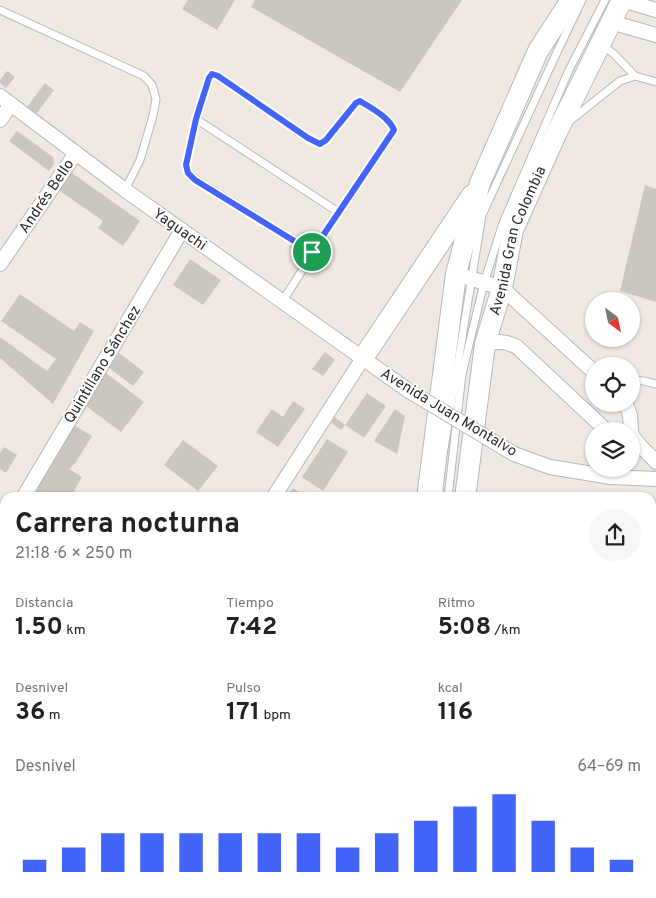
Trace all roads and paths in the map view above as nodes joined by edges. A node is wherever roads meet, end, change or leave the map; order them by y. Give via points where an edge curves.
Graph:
1 (571, 0) edge
2 (582, 0) edge
3 (605, 0) edge
4 (622, 0) edge
5 (0, 10) edge
6 (656, 10) edge
7 (611, 22) junction
8 (656, 35) edge
9 (600, 44) junction
10 (635, 76) junction
11 (656, 82) edge
12 (6, 100) edge
13 (196, 119) junction
14 (0, 120) edge
15 (557, 132) junction
16 (76, 153) junction
17 (480, 183) junction
18 (125, 190) junction
19 (338, 212) junction
20 (182, 230) junction
21 (312, 252) junction
22 (0, 264) edge
23 (478, 281) junction
24 (282, 302) junction
25 (485, 344) junction
26 (363, 358) junction
27 (585, 365) edge
28 (640, 381) edge
29 (656, 384) edge
30 (596, 422) edge
31 (640, 447) edge
32 (640, 459) edge
33 (656, 462) edge
34 (656, 471) edge
35 (656, 479) edge
36 (27, 492) edge
37 (277, 492) edge
38 (428, 492) edge
39 (439, 492) edge
40 (449, 492) edge
41 (466, 492) edge

1 - 17 main road, Avenida Gran Colombia via 538,51
2 - 23 lane via 482,215
3 - 23 lane via 569,70
4 - 6 street
4 - 7 main road, Avenida Gran Colombia
5 - 18 lane via 144,76 152,85 156,99 153,116 140,160
7 - 8 street
7 - 9 main road, Avenida Gran Colombia
9 - 10 lane
9 - 15 main road, Avenida Gran Colombia
10 - 11 lane
10 - 15 lane via 620,81
12 - 14 street
12 - 16 street, Yaguachi
13 - 19 lane
13 - 19 lane via 212,74 320,144 356,103 362,102 385,118 394,130
13 - 21 lane via 186,165 188,173
15 - 23 main road, Avenida Gran Colombia via 513,230
16 - 18 street, Yaguachi
16 - 22 street, Andrés Bello
17 - 23 main road, Avenida Gran Colombia
17 - 26 main road
18 - 20 street, Yaguachi
19 - 21 lane
20 - 24 street, Yaguachi
20 - 36 street, Quintillano Sánchez
21 - 24 lane
23 - 25 main road, Avenida Gran Colombia
23 - 27 street
23 - 38 main road, Avenida Gran Colombia
23 - 39 lane via 443,455
23 - 40 lane via 462,374
24 - 26 street, Yaguachi
25 - 30 street via 502,341 517,347
25 - 41 main road, Avenida Gran Colombia
26 - 35 street, Avenida Juan Montalvo, bridge via 409,392 514,454 550,467 612,477
26 - 37 street
28 - 29 lane
31 - 33 street
32 - 34 street

